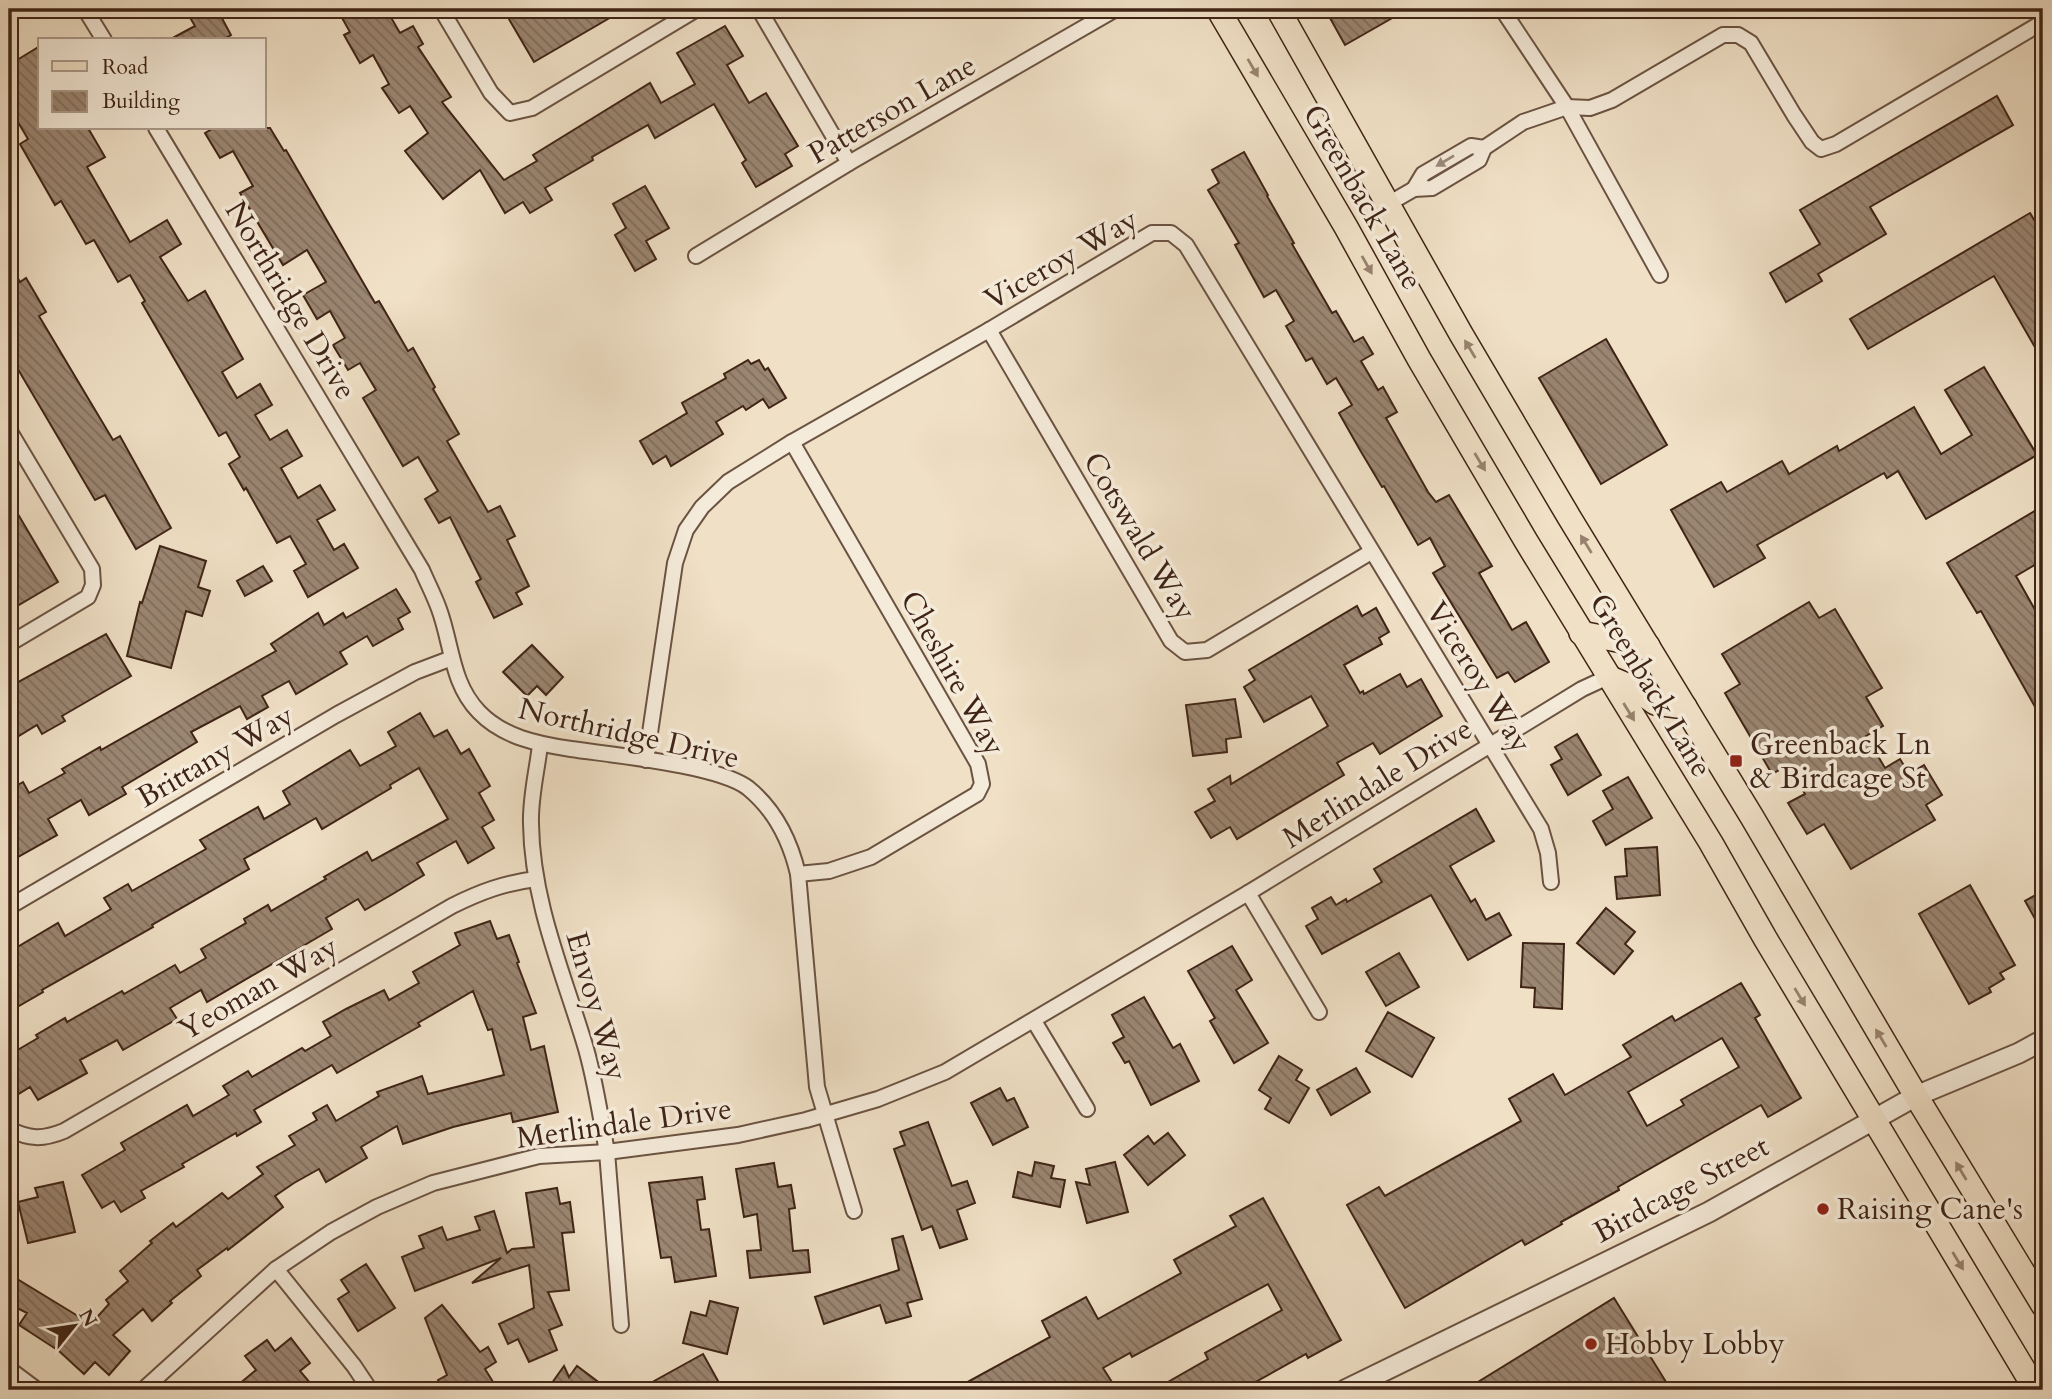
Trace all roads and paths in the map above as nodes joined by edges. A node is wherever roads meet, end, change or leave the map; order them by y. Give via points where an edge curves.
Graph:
1 (85, 9) edge
2 (441, 9) edge
3 (697, 9) edge
4 (759, 9) edge
5 (1116, 9) edge
6 (1218, 9) edge
7 (1278, 9) edge
8 (1502, 9) edge
9 (2043, 22) edge
10 (103, 38) edge
11 (1567, 107) junction
12 (157, 130) edge
13 (849, 163) junction
14 (1388, 204) junction
15 (696, 256) dead end
16 (1660, 275) dead end
17 (989, 330) junction
18 (9, 430) edge
19 (792, 442) junction
20 (1371, 552) junction
21 (1581, 633) junction
22 (9, 644) edge
23 (1648, 646) junction
24 (452, 658) junction
25 (1608, 677) junction
26 (1685, 707) junction
27 (1491, 744) junction
28 (540, 745) junction
29 (646, 760) junction
30 (798, 873) junction
31 (536, 879) junction
32 (1551, 882) dead end
33 (1248, 893) junction
34 (9, 907) edge
35 (1320, 1012) dead end
36 (1034, 1021) junction
37 (2043, 1040) edge
38 (1916, 1096) junction
39 (1087, 1109) dead end
40 (826, 1114) junction
41 (1872, 1119) junction
42 (9, 1129) edge
43 (607, 1152) junction
44 (854, 1211) dead end
45 (276, 1269) junction
46 (2043, 1305) edge
47 (621, 1325) dead end
48 (2032, 1365) edge
49 (9, 1372) edge
50 (33, 1390) edge
51 (143, 1390) edge
52 (370, 1390) edge
53 (1345, 1390) edge
54 (2036, 1390) edge

1 - 10 street
2 - 3 street via 491,93 510,113 533,108
4 - 13 street
5 - 13 street, Patterson Lane
6 -> 21 main road, Greenback Lane
7 - 14 main road, Greenback Lane
8 - 11 street
9 - 11 street via 1821,149 1794,115 1751,43 1738,36 1723,35 1612,100 1590,108
11 - 14 street via 1523,122 1484,148 1471,146 1423,174 1414,189
11 - 16 street
12 - 24 street, Northridge Drive via 422,570 439,609
13 - 15 street, Patterson Lane
23 -> 14 main road, Greenback Lane
17 - 19 street, Viceroy Way
17 - 20 street, Viceroy Way via 1152,233 1171,233 1186,245
17 - 20 street, Cotswald Way via 1171,641 1185,652 1207,650
18 - 22 street via 92,569 93,585 88,597
19 - 29 street, Viceroy Way via 729,482 686,530 675,564
19 - 30 street, Cheshire Way via 978,764 982,784 977,794 871,857 829,870
20 - 27 street, Viceroy Way
21 - 23 main road
21 - 25 main road, Greenback Lane
23 - 26 main road, Greenback Lane
24 - 28 street, Northridge Drive via 462,691 479,712 499,729
24 - 34 street, Brittany Way via 415,672 336,715
25 - 26 main road via 1655,703
25 - 27 street, Merlindale Drive
25 -> 41 main road, Greenback Lane
38 -> 26 main road, Greenback Lane
27 - 32 street, Viceroy Way via 1541,830
27 - 33 street, Merlindale Drive
28 - 29 street, Northridge Drive
28 - 31 street, Envoy Way via 531,823
29 - 30 street, Northridge Drive via 719,774 746,786 781,826
30 - 40 street, Northridge Drive via 817,1087
31 - 42 street, Yeoman Way via 482,891 452,906 64,1131 46,1138 26,1138
31 - 43 street, Envoy Way via 585,1045
33 - 35 street
33 - 36 street, Merlindale Drive
36 - 39 street
36 - 40 street, Merlindale Drive via 945,1072
37 - 38 street, Birdcage Street
38 - 41 street, Birdcage Street
46 -> 38 main road, Greenback Lane
40 - 43 street, Merlindale Drive via 737,1135
40 - 44 street, Northridge Drive
41 -> 48 main road, Greenback Lane
41 - 53 street, Birdcage Street via 1709,1212
43 - 45 street, Merlindale Drive via 539,1156 433,1183 342,1225
43 - 47 street, Envoy Way
45 - 51 street, Merlindale Drive
45 - 52 street
48 - 54 main road, Greenback Lane
49 - 50 street

